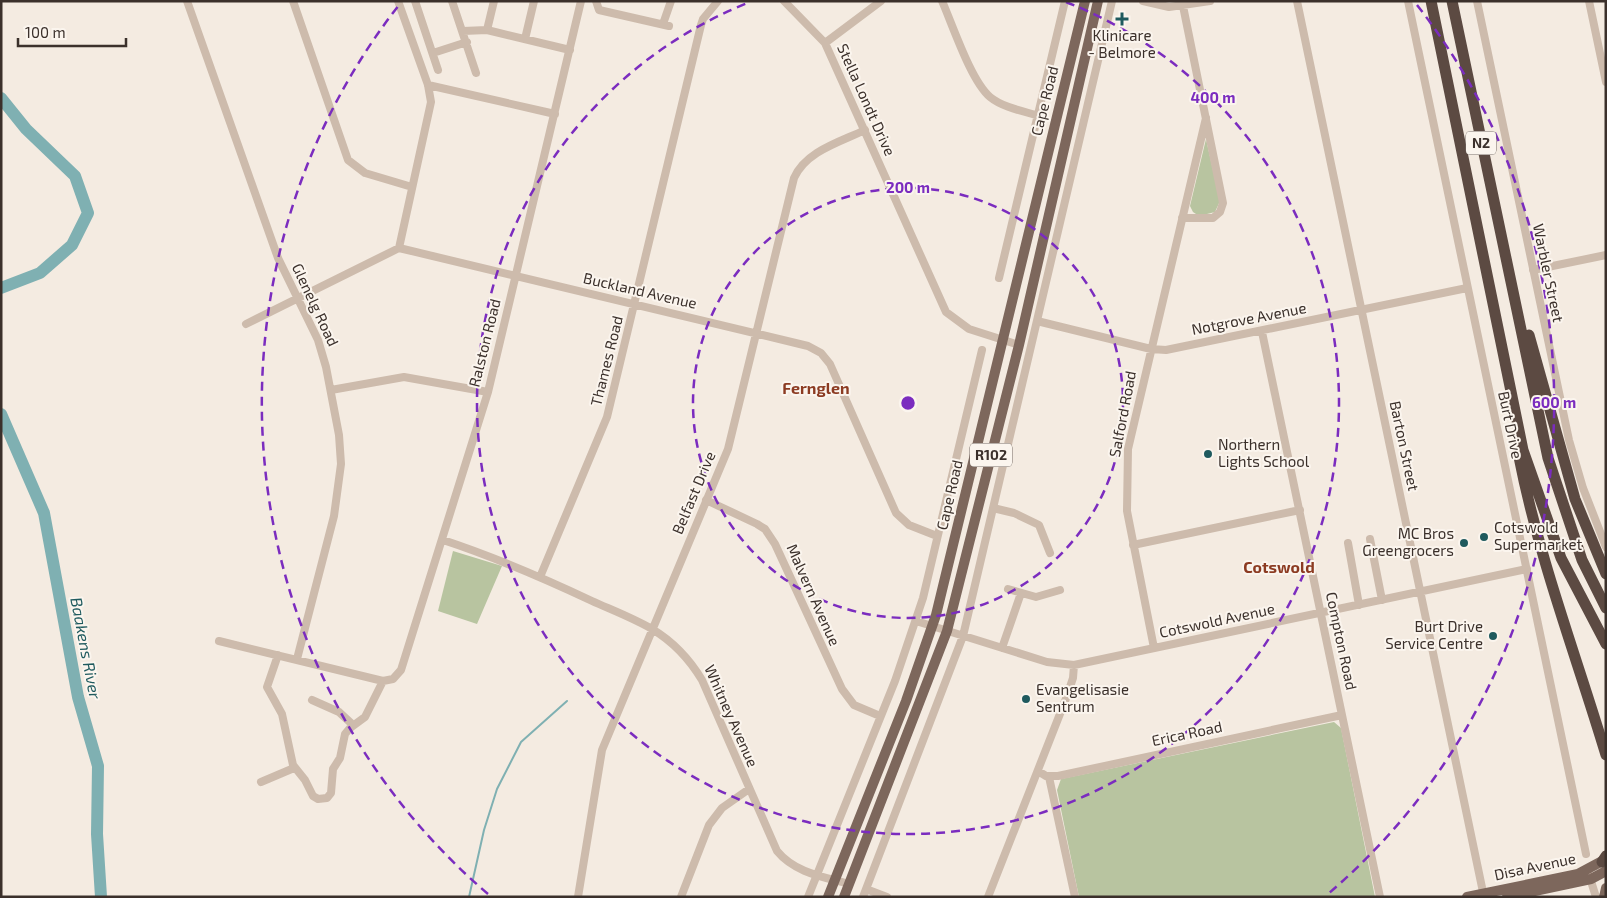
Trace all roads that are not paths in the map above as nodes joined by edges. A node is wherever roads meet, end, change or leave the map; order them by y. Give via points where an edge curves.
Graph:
1 (187, 1) edge
2 (292, 1) edge
3 (398, 1) edge
4 (415, 1) edge
5 (452, 1) edge
6 (494, 1) edge
7 (534, 1) edge
8 (581, 1) edge
9 (596, 1) edge
10 (671, 1) edge
11 (718, 1) edge
12 (784, 1) edge
13 (881, 1) edge
14 (942, 1) edge
15 (1065, 1) edge
16 (1084, 1) edge
17 (1098, 1) edge
18 (1112, 1) edge
19 (1143, 1) edge
20 (1210, 1) edge
21 (1297, 1) edge
22 (1408, 1) edge
23 (1431, 1) edge
24 (1452, 1) edge
25 (1477, 1) edge
26 (1589, 1) edge
27 (1183, 6) junction
28 (487, 30) junction
29 (463, 31) junction
30 (525, 39) junction
31 (466, 42) junction
32 (825, 43) junction
33 (570, 50) junction
34 (433, 54) junction
35 (438, 70) dead end
36 (476, 73) dead end
37 (1606, 82) edge
38 (428, 85) junction
39 (555, 114) junction
40 (1036, 116) junction
41 (1206, 118) junction
42 (865, 130) junction
43 (412, 187) junction
44 (1182, 218) junction
45 (1502, 239) junction
46 (399, 248) junction
47 (1606, 255) edge
48 (1533, 270) junction
49 (516, 276) junction
50 (999, 278) dead end
51 (1467, 288) junction
52 (298, 298) junction
53 (636, 304) junction
54 (1361, 310) junction
55 (1037, 321) junction
56 (246, 324) dead end
57 (1262, 332) junction
58 (756, 333) junction
59 (1002, 340) junction
60 (1018, 345) junction
61 (1151, 349) junction
62 (982, 350) dead end
63 (331, 390) junction
64 (488, 392) junction
65 (1518, 430) junction
66 (706, 500) junction
67 (994, 508) junction
68 (1300, 510) junction
69 (937, 536) junction
70 (1370, 539) dead end
71 (443, 540) junction
72 (1348, 543) dead end
73 (1133, 545) junction
74 (1606, 547) edge
75 (1050, 553) dead end
76 (1526, 569) junction
77 (1606, 574) edge
78 (540, 577) junction
79 (1008, 589) dead end
80 (1060, 590) dead end
81 (1420, 592) junction
82 (1021, 593) junction
83 (1382, 600) junction
84 (1358, 605) junction
85 (1606, 608) edge
86 (1321, 613) junction
87 (916, 621) junction
88 (932, 626) junction
89 (652, 629) junction
90 (946, 630) junction
91 (963, 636) junction
92 (219, 641) dead end
93 (1606, 644) edge
94 (1002, 648) junction
95 (1154, 648) junction
96 (278, 655) junction
97 (297, 659) junction
98 (1074, 665) junction
99 (386, 681) junction
100 (312, 700) dead end
101 (1342, 715) junction
102 (880, 716) junction
103 (353, 725) junction
104 (1606, 755) edge
105 (294, 768) junction
106 (1038, 771) junction
107 (1049, 777) junction
108 (260, 782) dead end
109 (749, 789) junction
110 (1586, 854) dead end
111 (1605, 862) edge
112 (816, 875) junction
113 (1589, 875) junction
114 (834, 880) junction
115 (849, 884) junction
116 (1606, 888) edge
117 (865, 893) edge
118 (1484, 895) edge
119 (578, 897) edge
120 (680, 897) edge
121 (808, 897) edge
122 (828, 897) edge
123 (844, 897) edge
124 (887, 897) edge
125 (988, 897) edge
126 (1075, 897) edge
127 (1380, 897) edge
128 (1467, 897) edge
129 (1507, 897) edge
130 (1596, 897) edge
131 (1604, 897) edge

1 - 52 street, Glenelg Road via 278,258
2 - 43 street via 348,160 364,173
3 - 38 street
4 - 34 street
5 - 29 street
6 - 28 street
7 - 30 street
8 - 33 street, Ralston Road
9 - 10 street via 599,10 666,25
11 - 53 street, Thames Road via 701,24
12 - 32 street, Stella Londt Drive
13 - 32 street
14 - 40 street via 976,79 985,92 997,102
15 - 40 street, Cape Road
16 - 59 main road, Cape Road / R102
17 - 60 main road, Cape Road / R102
18 - 55 street
19 - 27 street via 1169,7
20 - 27 street
21 - 54 street, Barton Street
22 - 51 street, Burt Drive
23 - 65 highway, N2
24 - 45 highway, N2
25 - 48 street, Warbler Street
26 - 37 street
27 - 41 street, Salford Road
28 - 29 street
28 - 30 street
29 - 31 street
30 - 33 street
31 - 34 street
31 - 36 street
32 - 42 street, Stella Londt Drive
33 - 39 street, Ralston Road
34 - 35 street
38 - 39 street
38 - 43 street via 431,107
39 - 49 street, Ralston Road
40 - 50 street, Cape Road
41 - 44 street, Salford Road
41 - 44 street, Salford Road via 1222,208 1213,218
42 - 58 street, Belfast Drive via 811,156 797,171
42 - 59 street, Stella Londt Drive via 942,306 961,324
43 - 46 street
44 - 61 street, Salford Road
45 - 77 highway via 1563,461 1581,516
45 - 85 highway, N2 via 1550,464 1582,560
46 - 49 street, Buckland Avenue
46 - 52 street
47 - 48 street
48 - 74 street, Warbler Street via 1569,440
49 - 53 street, Buckland Avenue
49 - 64 street, Ralston Road
51 - 54 street, Notgrove Avenue
51 - 76 street, Burt Drive
52 - 56 street
52 - 63 street, Glenelg Road via 318,340
53 - 58 street, Buckland Avenue
53 - 78 street, Thames Road via 607,417
54 - 57 street, Notgrove Avenue
54 - 81 street, Barton Street
55 - 61 street, Notgrove Avenue
55 - 67 street
57 - 61 street, Notgrove Avenue via 1166,350
57 - 68 street, Compton Road
58 - 66 street, Belfast Drive via 732,436
58 - 69 street, Buckland Avenue via 808,346 826,358 896,513 909,525
59 - 60 street, Stella Londt Drive
59 - 88 main road, Cape Road / R102
60 - 90 main road, Cape Road / R102
61 - 73 street, Salford Road via 1126,468 1127,511
62 - 69 street, Cape Road
63 - 64 street via 404,377
63 - 97 street, Glenelg Road via 339,435 339,489
64 - 71 street, Ralston Road
65 - 93 highway, N2 via 1556,545
65 - 104 highway via 1516,442 1528,501 1562,623
66 - 89 street, Belfast Drive
66 - 102 street, Malvern Avenue via 765,529 775,544 842,689 854,704
67 - 75 street via 1039,525
67 - 91 street
68 - 73 street
68 - 86 street, Compton Road
69 - 87 street, Cape Road
70 - 83 street
71 - 78 street, Whitney Avenue
71 - 99 street, Ralston Road via 401,670
72 - 84 street
73 - 95 street, Salford Road
76 - 81 street, Cotswold Avenue
76 - 110 street, Burt Drive
78 - 89 street, Whitney Avenue
79 - 82 street
80 - 82 street via 1039,596
81 - 83 street, Cotswold Avenue
81 - 118 street, Barton Street
82 - 94 street
83 - 84 street, Cotswold Avenue
84 - 86 street, Cotswold Avenue
86 - 95 street, Cotswold Avenue
86 - 101 street, Compton Road
87 - 88 street, Cotswold Avenue
87 - 102 street, Cape Road
88 - 90 street, Cotswold Avenue
88 - 114 main road, Cape Road / R102 via 906,702
89 - 109 street, Whitney Avenue via 696,668
89 - 119 street, Belfast Drive via 602,750
90 - 91 street, Cotswold Avenue
90 - 115 main road, Cape Road / R102
91 - 94 street, Cotswold Avenue
91 - 117 street
92 - 96 street
94 - 98 street, Cotswold Avenue via 1046,662
95 - 98 street, Cotswold Avenue
96 - 97 street
96 - 105 street via 267,687 282,714
97 - 99 street
98 - 106 street via 1072,684
99 - 103 street, Ralston Road via 365,717
100 - 103 street via 339,712
101 - 107 street, Erica Road
101 - 127 street, Compton Road
102 - 112 street, Cape Road
103 - 105 street, Ralston Road via 343,739 340,758 333,770 331,793 327,798 313,796
105 - 108 street
106 - 107 street
106 - 125 street
107 - 126 street
109 - 112 street, Whitney Avenue via 778,852 790,864
109 - 120 street via 716,814
111 - 113 main road, Disa Avenue
112 - 114 street, Whitney Avenue
112 - 121 street, Cape Road
113 - 118 main road, Disa Avenue
113 - 129 main road, Disa Avenue
113 - 130 street
114 - 115 street, Whitney Avenue
114 - 122 main road, Cape Road / R102
115 - 123 main road, Cape Road / R102
116 - 131 main road
117 - 124 street
118 - 128 main road, Disa Avenue

